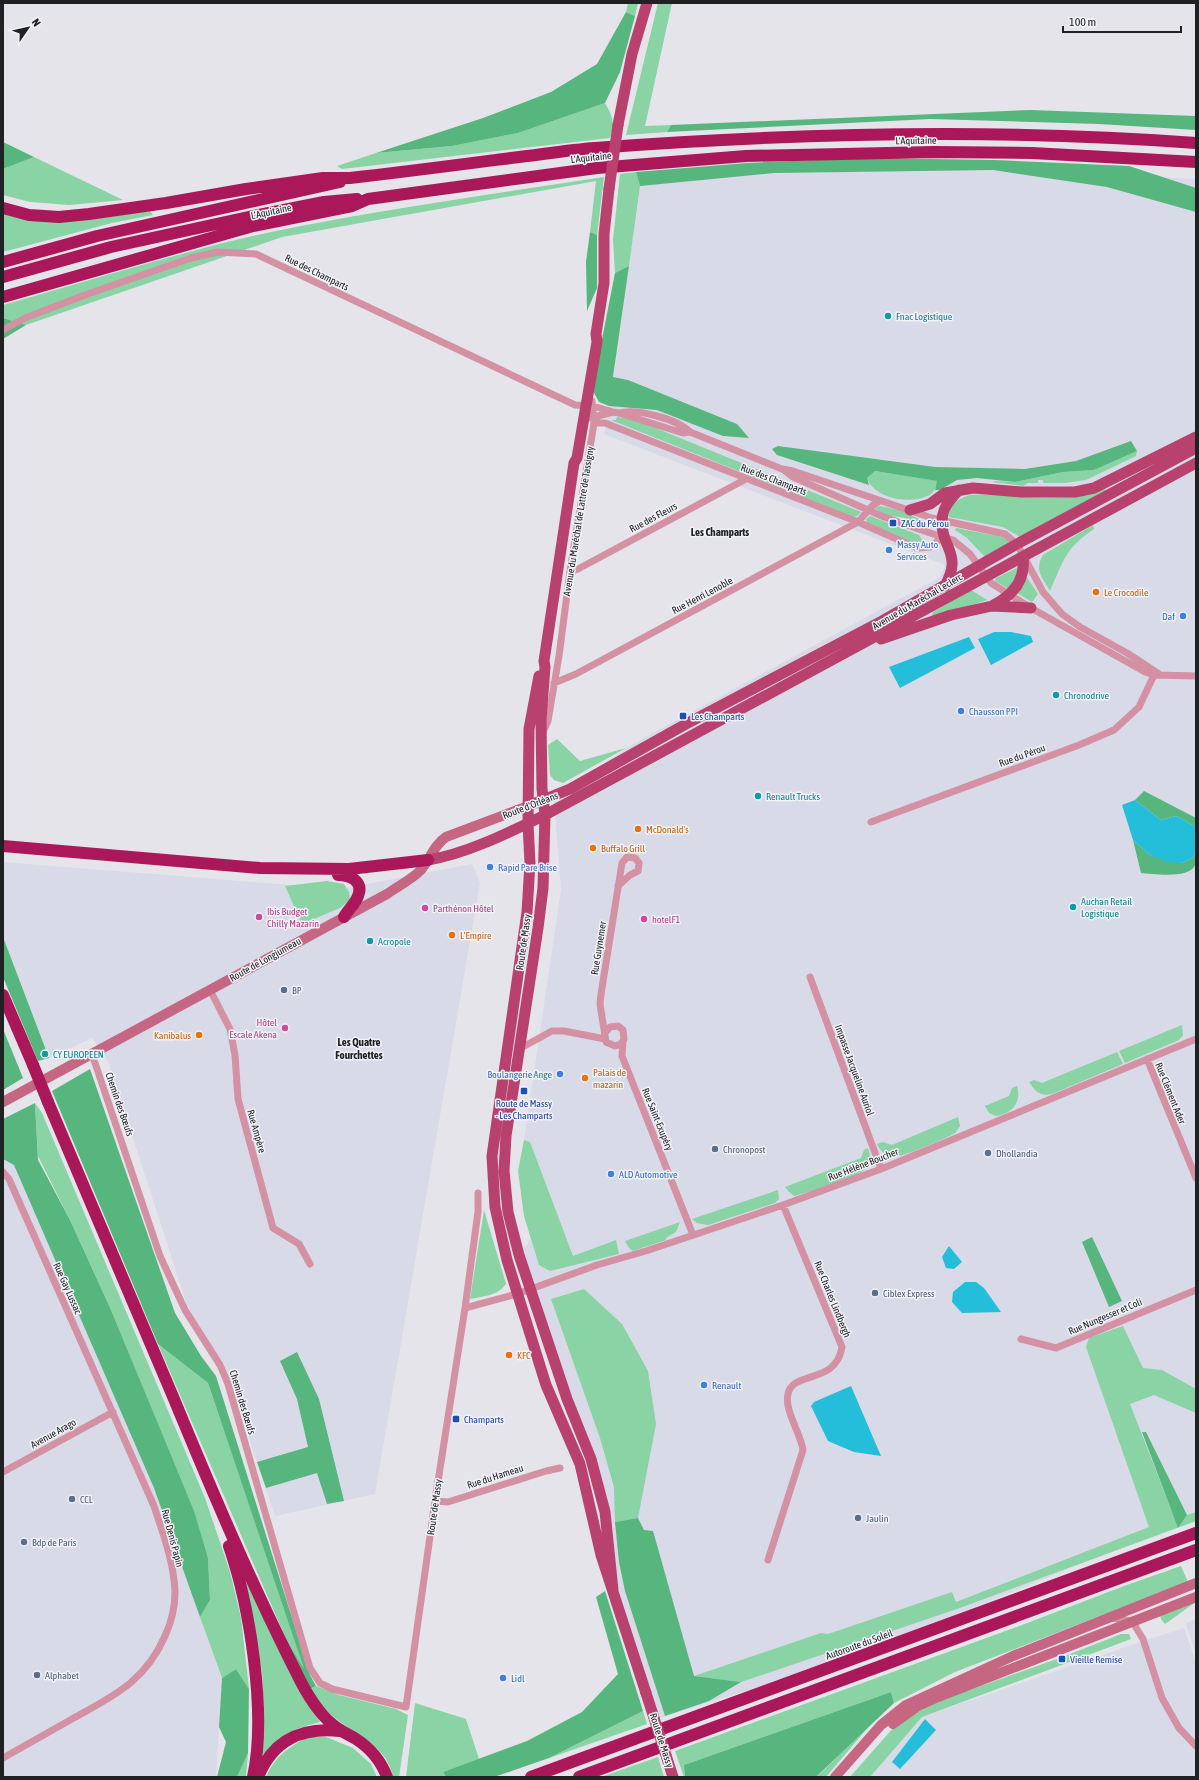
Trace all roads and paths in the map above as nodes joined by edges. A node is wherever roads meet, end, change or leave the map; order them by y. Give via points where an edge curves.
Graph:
1 (647, 3) edge
2 (1196, 143) edge
3 (1196, 162) edge
4 (350, 178) junction
5 (368, 199) junction
6 (3, 208) edge
7 (3, 262) edge
8 (3, 276) edge
9 (3, 297) edge
10 (3, 330) edge
11 (596, 334) junction
12 (586, 406) junction
13 (616, 412) junction
14 (594, 420) junction
15 (582, 425) junction
16 (1196, 437) edge
17 (1196, 448) edge
18 (574, 464) junction
19 (1196, 464) edge
20 (782, 469) junction
21 (746, 479) junction
22 (960, 490) junction
23 (880, 501) junction
24 (868, 510) junction
25 (910, 510) junction
26 (942, 521) junction
27 (858, 522) junction
28 (944, 536) junction
29 (1017, 544) junction
30 (1023, 557) junction
31 (979, 566) junction
32 (570, 571) junction
33 (986, 577) junction
34 (945, 586) junction
35 (1010, 595) junction
36 (992, 606) junction
37 (1031, 608) junction
38 (867, 642) junction
39 (559, 656) joint
40 (544, 661) junction
41 (1157, 675) junction
42 (1196, 676) edge
43 (554, 683) junction
44 (542, 734) junction
45 (636, 751) joint
46 (641, 763) joint
47 (544, 800) junction
48 (528, 806) junction
49 (545, 815) junction
50 (871, 822) dead end
51 (528, 824) junction
52 (3, 846) edge
53 (428, 860) junction
54 (621, 866) junction
55 (327, 870) junction
56 (630, 874) junction
57 (618, 886) junction
58 (344, 917) junction
59 (810, 977) dead end
60 (210, 990) junction
61 (3, 995) edge
62 (3, 1005) edge
63 (602, 1012) junction
64 (616, 1026) junction
65 (605, 1036) junction
66 (1196, 1039) edge
67 (623, 1042) junction
68 (611, 1045) junction
69 (519, 1049) junction
70 (92, 1054) junction
71 (622, 1056) junction
72 (1147, 1059) junction
73 (31, 1066) junction
74 (3, 1102) edge
75 (46, 1102) junction
76 (882, 1169) junction
77 (3, 1172) edge
78 (1196, 1178) edge
79 (478, 1193) dead end
80 (783, 1205) junction
81 (693, 1235) junction
82 (310, 1264) dead end
83 (531, 1289) junction
84 (1196, 1290) edge
85 (517, 1294) junction
86 (465, 1308) junction
87 (1021, 1339) dead end
88 (113, 1412) junction
89 (560, 1468) dead end
90 (3, 1472) edge
91 (435, 1501) junction
92 (1196, 1533) edge
93 (1196, 1550) edge
94 (768, 1560) dead end
95 (1196, 1583) edge
96 (613, 1590) junction
97 (1196, 1597) edge
98 (1109, 1618) junction
99 (1132, 1621) junction
100 (406, 1707) joint
101 (340, 1731) junction
102 (1196, 1746) edge
103 (3, 1758) edge
104 (253, 1777) edge
105 (258, 1777) edge
106 (387, 1777) edge
107 (531, 1777) edge
108 (579, 1777) edge
109 (673, 1777) edge
110 (835, 1777) edge
111 (844, 1777) edge

1 - 11 main road, Avenue du Maréchal de Lattre de Tassigny, bridge via 632,54 618,126 604,234 604,283
2 - 4 highway, L'Aquitaine via 1148,139 968,134 802,136 594,148
3 - 5 highway, L'Aquitaine via 1136,157 1010,153 746,156 596,168
4 - 6 highway, L'Aquitaine via 300,181 59,217 29,215
4 - 7 highway via 323,187 97,236
5 - 8 highway via 346,199 253,216 111,247
5 - 9 highway, L'Aquitaine via 352,206 247,228
10 - 12 street, Rue des Champarts via 25,318 85,295 191,258 218,252 256,254 555,396
11 - 12 main road, Avenue du Maréchal de Lattre de Tassigny via 597,342
11 - 12 main road, Avenue du Maréchal de Lattre de Tassigny via 592,342
12 - 13 street, Rue des Champarts
12 - 14 street, Avenue du Maréchal de Lattre de Tassigny
12 - 15 main road, Avenue du Maréchal de Lattre de Tassigny
12 - 18 main road, Avenue du Maréchal de Lattre de Tassigny via 572,457
13 - 14 street, Rue des Champarts
13 - 20 street, Rue des Champarts via 654,416
14 - 15 street, Rue des Champarts via 586,421
14 - 21 street, Rue des Champarts
14 - 32 street, Avenue du Maréchal de Lattre de Tassigny
15 - 18 main road, Avenue du Maréchal de Lattre de Tassigny
16 - 22 main road via 1094,488 1075,492 1021,492 973,488
17 - 29 main road, Avenue du Maréchal Leclerc
18 - 40 main road, Avenue du Maréchal de Lattre de Tassigny
19 - 30 main road, Avenue du Maréchal Leclerc
20 - 23 street, Rue des Champarts
20 - 24 street, Rue des Champarts via 793,477
21 - 27 street, Rue des Champarts
21 - 32 street, Rue des Fleurs
22 - 25 main road via 945,493 930,504
22 - 26 main road via 945,505
23 - 24 street
23 - 25 street, Rue des Champarts
24 - 27 street
24 - 28 street, Rue des Champarts
25 - 26 street, Rue des Champarts
26 - 28 main road
26 - 29 street, Rue des Champarts via 1001,532
27 - 28 street, Rue des Champarts via 917,548 930,547
27 - 43 street, Rue Henri Lenoble via 576,674
28 - 31 street, Rue des Champarts via 962,546
28 - 34 main road via 951,550 952,565
29 - 30 street
29 - 31 main road, Avenue du Maréchal Leclerc
30 - 33 main road, Avenue du Maréchal Leclerc
30 - 35 main road via 1019,583
30 - 41 street via 1043,592 1062,614 1127,653
31 - 33 street
31 - 34 main road, Avenue du Maréchal Leclerc
32 - 39 street, Avenue du Maréchal de Lattre de Tassigny
33 - 35 street
33 - 38 main road, Avenue du Maréchal Leclerc
34 - 45 main road, Avenue du Maréchal Leclerc
35 - 36 main road
35 - 37 street
36 - 37 main road
36 - 38 main road via 951,615 891,637
37 - 41 street via 1145,672
38 - 46 main road, Avenue du Maréchal Leclerc
39 - 43 street, Route de Massy
40 - 44 main road, Route de Massy
40 - 48 main road, Route de Massy via 529,729
41 - 42 street
41 - 50 street, Rue du Pérou via 1139,707 1114,730
43 - 44 street, Route de Massy via 548,721
44 - 47 main road, Route de Massy
45 - 47 main road, Route d'Orléans via 570,789
46 - 49 main road, Route d'Orléans
47 - 48 main road, Route d'Orléans
47 - 49 main road, Route de Massy
48 - 51 main road, Route de Massy
48 - 53 main road, Route d'Orléans via 446,837
49 - 51 main road, Route d'Orléans
49 - 69 main road, Route de Massy via 542,895
51 - 53 main road via 451,855
51 - 85 main road, Route de Massy via 530,863 527,912 492,1156 498,1226
52 - 55 highway via 260,868
53 - 55 highway
53 - 58 main road, Route de Longjumeau via 410,879
54 - 56 street
54 - 56 street via 627,857 637,860 638,871
54 - 57 street, Rue Guynemer
55 - 58 highway via 335,875 348,875 358,885 358,897
56 - 57 street
57 - 63 street, Rue Guynemer via 601,994
58 - 60 main road, Route de Longjumeau
59 - 76 street, Impasse Jacqueline Auriol
60 - 70 main road, Route de Longjumeau
60 - 82 street, Rue Ampère via 230,1029 235,1055 238,1100 273,1228 299,1244
61 - 73 highway
62 - 73 highway
63 - 64 street
63 - 65 street, Rue Guynemer
64 - 65 street via 610,1027
64 - 67 street via 623,1030
65 - 68 street
65 - 69 street via 552,1031
66 - 72 street, Rue Hélène Boucher
67 - 68 street
67 - 71 street, Rue Saint-Exupéry
68 - 71 street, Rue Saint-Exupéry
69 - 83 main road, Route de Massy via 506,1136 504,1171 508,1212
70 - 74 main road, Route de Longjumeau
70 - 100 street, Chemin des Bœufs via 163,1262 184,1310 220,1365 228,1384 310,1668 320,1683 332,1689
71 - 81 street, Rue Saint-Exupéry
72 - 76 street, Rue Hélène Boucher
72 - 78 street, Rue Clément Ader
73 - 75 highway
75 - 101 highway via 257,1591 309,1697
75 - 104 highway via 194,1457 232,1555 247,1618 256,1682 257,1737
76 - 80 street, Rue Hélène Boucher
77 - 88 street, Rue Gay Lussac via 9,1179
79 - 86 street, Route de Massy via 478,1212
80 - 81 street, Rue Hélène Boucher
80 - 94 street, Rue Charles Lindbergh via 842,1347 838,1362 828,1370 798,1382 788,1395 788,1405 803,1450
81 - 83 street, Rue Hélène Boucher
83 - 85 street
83 - 96 main road, Route de Massy via 567,1399 592,1459 605,1512
84 - 87 street, Rue Nungesser et Coli via 1056,1348
85 - 86 street
85 - 96 main road, Route de Massy via 546,1385 580,1464 601,1555
86 - 91 street, Route de Massy
88 - 90 street, Avenue Arago
88 - 103 street, Rue Denis Papin via 154,1506 168,1547 175,1593 169,1627 152,1660 128,1686
89 - 91 street, Rue du Hameau via 448,1502
91 - 100 street, Route de Massy
92 - 107 highway, Autoroute du Soleil
93 - 108 highway
95 - 98 main road
96 - 109 main road, Route de Massy, bridge
97 - 99 main road
98 - 99 street
98 - 110 main road via 1013,1656 906,1705 881,1725
99 - 102 street via 1143,1640 1162,1698 1179,1728
99 - 111 main road via 918,1706 885,1731
101 - 105 highway via 316,1730 295,1735 269,1756
101 - 106 highway via 356,1739 371,1752 380,1762

